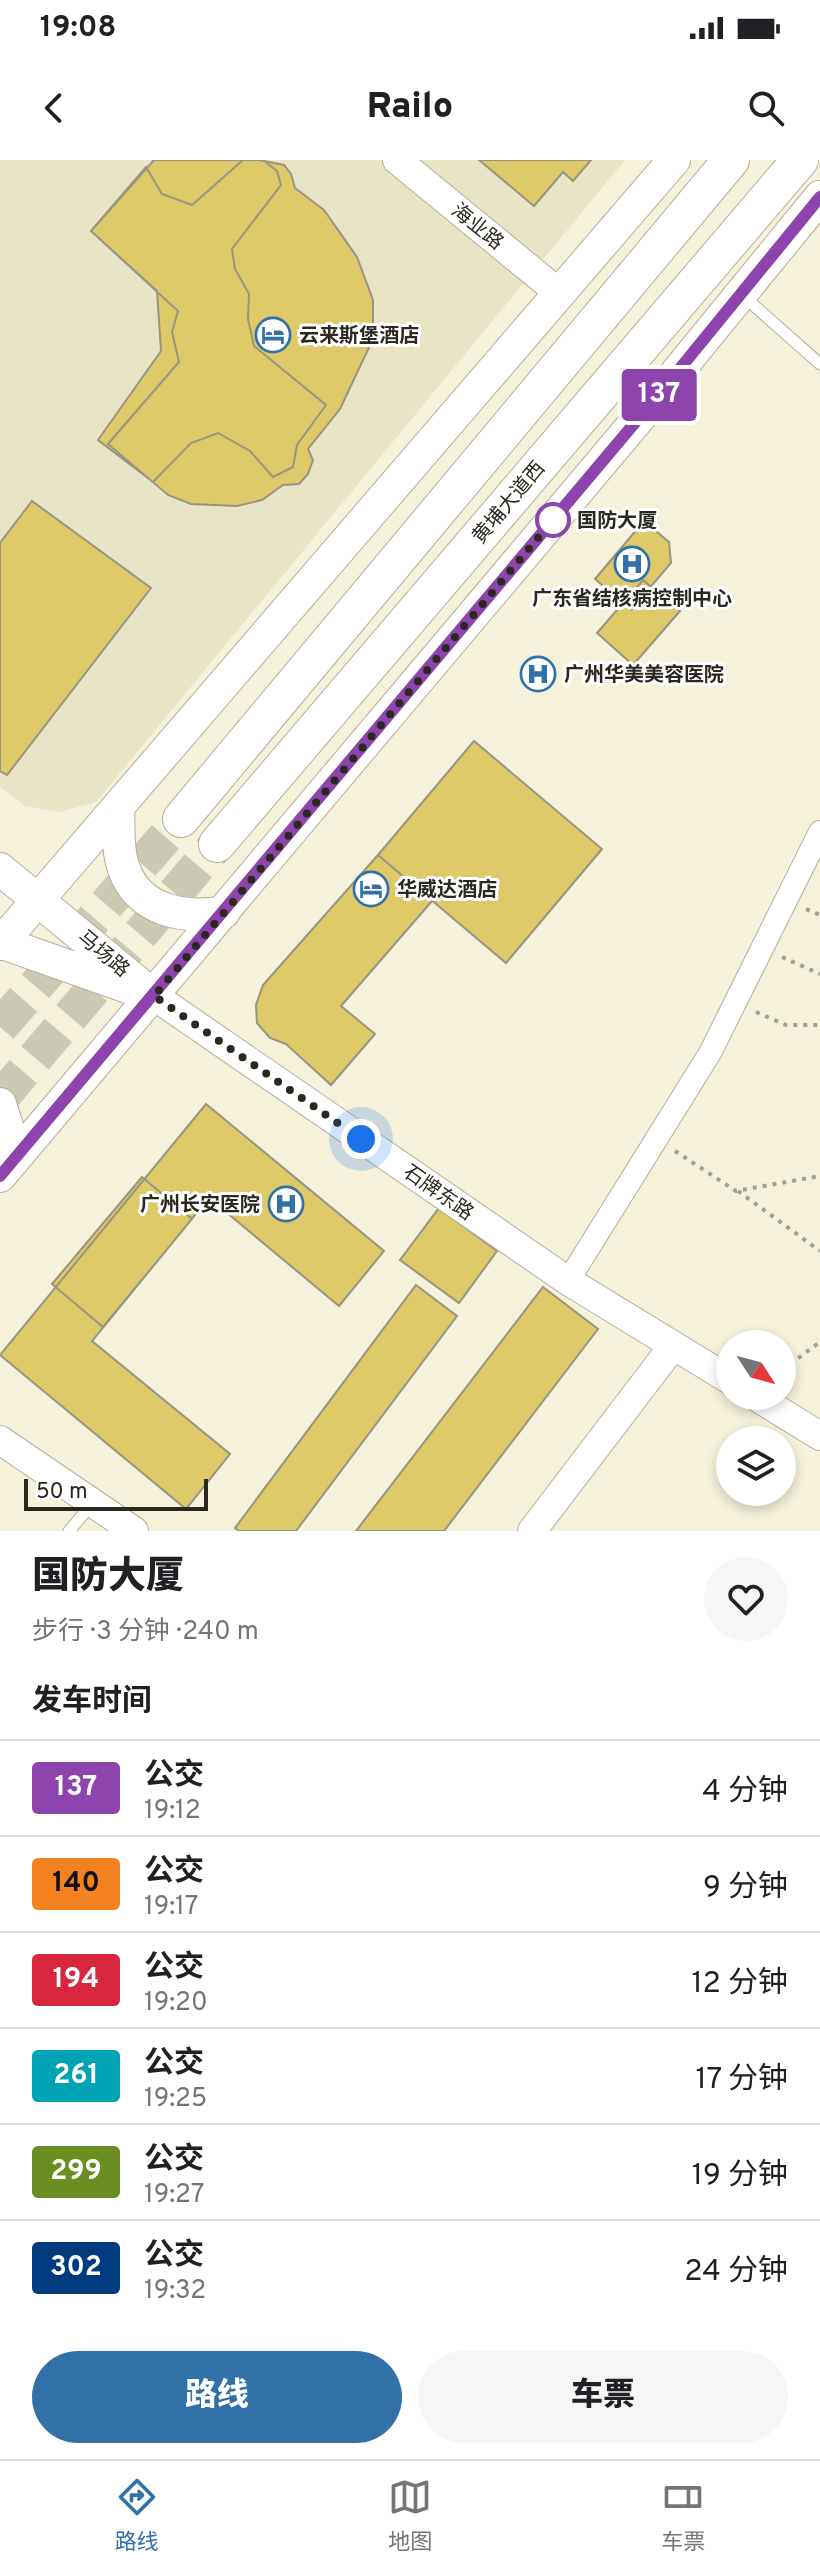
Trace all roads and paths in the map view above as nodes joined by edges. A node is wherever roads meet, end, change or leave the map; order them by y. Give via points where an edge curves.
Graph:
1 (397, 160) edge
2 (674, 160) edge
3 (731, 160) edge
4 (800, 160) edge
5 (820, 197) edge
6 (558, 292) junction
7 (742, 294) junction
8 (820, 364) edge
9 (118, 807) junction
10 (181, 819) tunnel mouth
11 (820, 832) edge
12 (217, 844) tunnel mouth
13 (0, 869) edge
14 (39, 898) junction
15 (224, 912) junction
16 (0, 943) edge
17 (762, 948) junction
18 (820, 974) edge
19 (154, 996) junction
20 (736, 1003) junction
21 (820, 1025) edge
22 (0, 1104) edge
23 (657, 1140) junction
24 (0, 1164) edge
25 (0, 1176) edge
26 (820, 1176) edge
27 (736, 1191) junction
28 (820, 1251) edge
29 (568, 1281) junction
30 (820, 1342) edge
31 (673, 1346) junction
32 (796, 1360) edge
33 (716, 1372) edge
34 (778, 1410) edge
35 (820, 1436) edge
36 (0, 1440) edge
37 (93, 1502) junction
38 (69, 1531) edge
39 (134, 1531) edge
40 (532, 1531) edge

1 - 6 street, 海业路
2 - 6 main road
3 - 10 main road
4 - 12 main road, 黄埔大道西
5 - 7 main road
6 - 9 main road
7 - 8 lane
7 - 15 main road
9 - 14 main road
9 - 15 main road via 124,870 150,902 177,915
11 - 17 street
13 - 14 main road, 马场路
14 - 16 main road
14 - 19 main road, 马场路
15 - 19 main road
16 - 19 main road, 马场路
17 - 18 path
17 - 20 street
19 - 25 main road
19 - 29 street, 石牌东路
20 - 21 path via 786,1025
20 - 23 street
22 - 24 main road via 7,1126
23 - 27 path
23 - 29 street
26 - 27 path
27 - 28 path
29 - 31 street, 石牌东路
30 - 32 path
31 - 33 street, 石牌东路
31 - 40 street
34 - 35 street
36 - 37 street
37 - 38 lane
37 - 39 street

